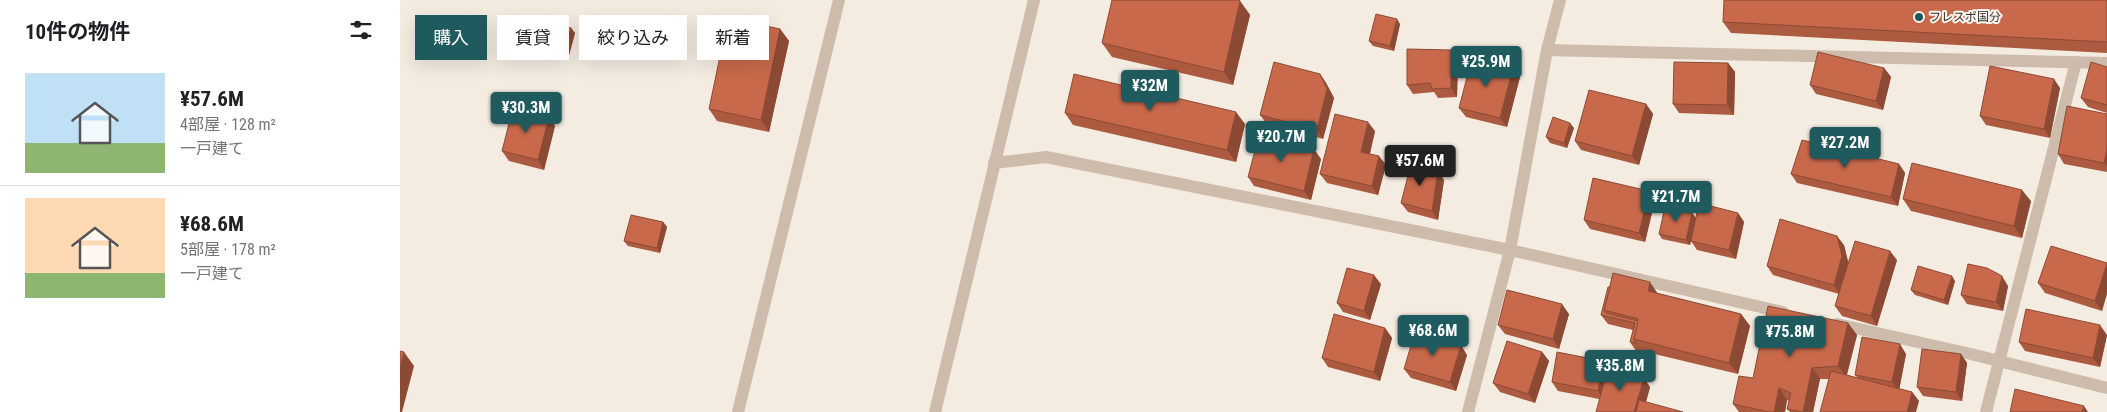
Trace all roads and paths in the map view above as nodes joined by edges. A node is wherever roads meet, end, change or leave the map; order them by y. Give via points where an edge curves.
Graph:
1 (839, 0) edge
2 (1034, 0) edge
3 (1560, 0) edge
4 (1547, 50) junction
5 (2076, 62) junction
6 (2107, 63) edge
7 (994, 163) junction
8 (1510, 250) junction
9 (1798, 315) edge
10 (1827, 322) edge
11 (2000, 362) junction
12 (2107, 388) edge
13 (738, 412) edge
14 (935, 412) edge
15 (1468, 412) edge
16 (1986, 412) edge

1 - 13 street
2 - 7 street
3 - 4 street
4 - 5 street
4 - 8 street
5 - 6 street
5 - 11 street
7 - 8 street via 1046,157
7 - 14 street
8 - 9 street
8 - 15 street
10 - 11 street
11 - 12 street
11 - 16 street

